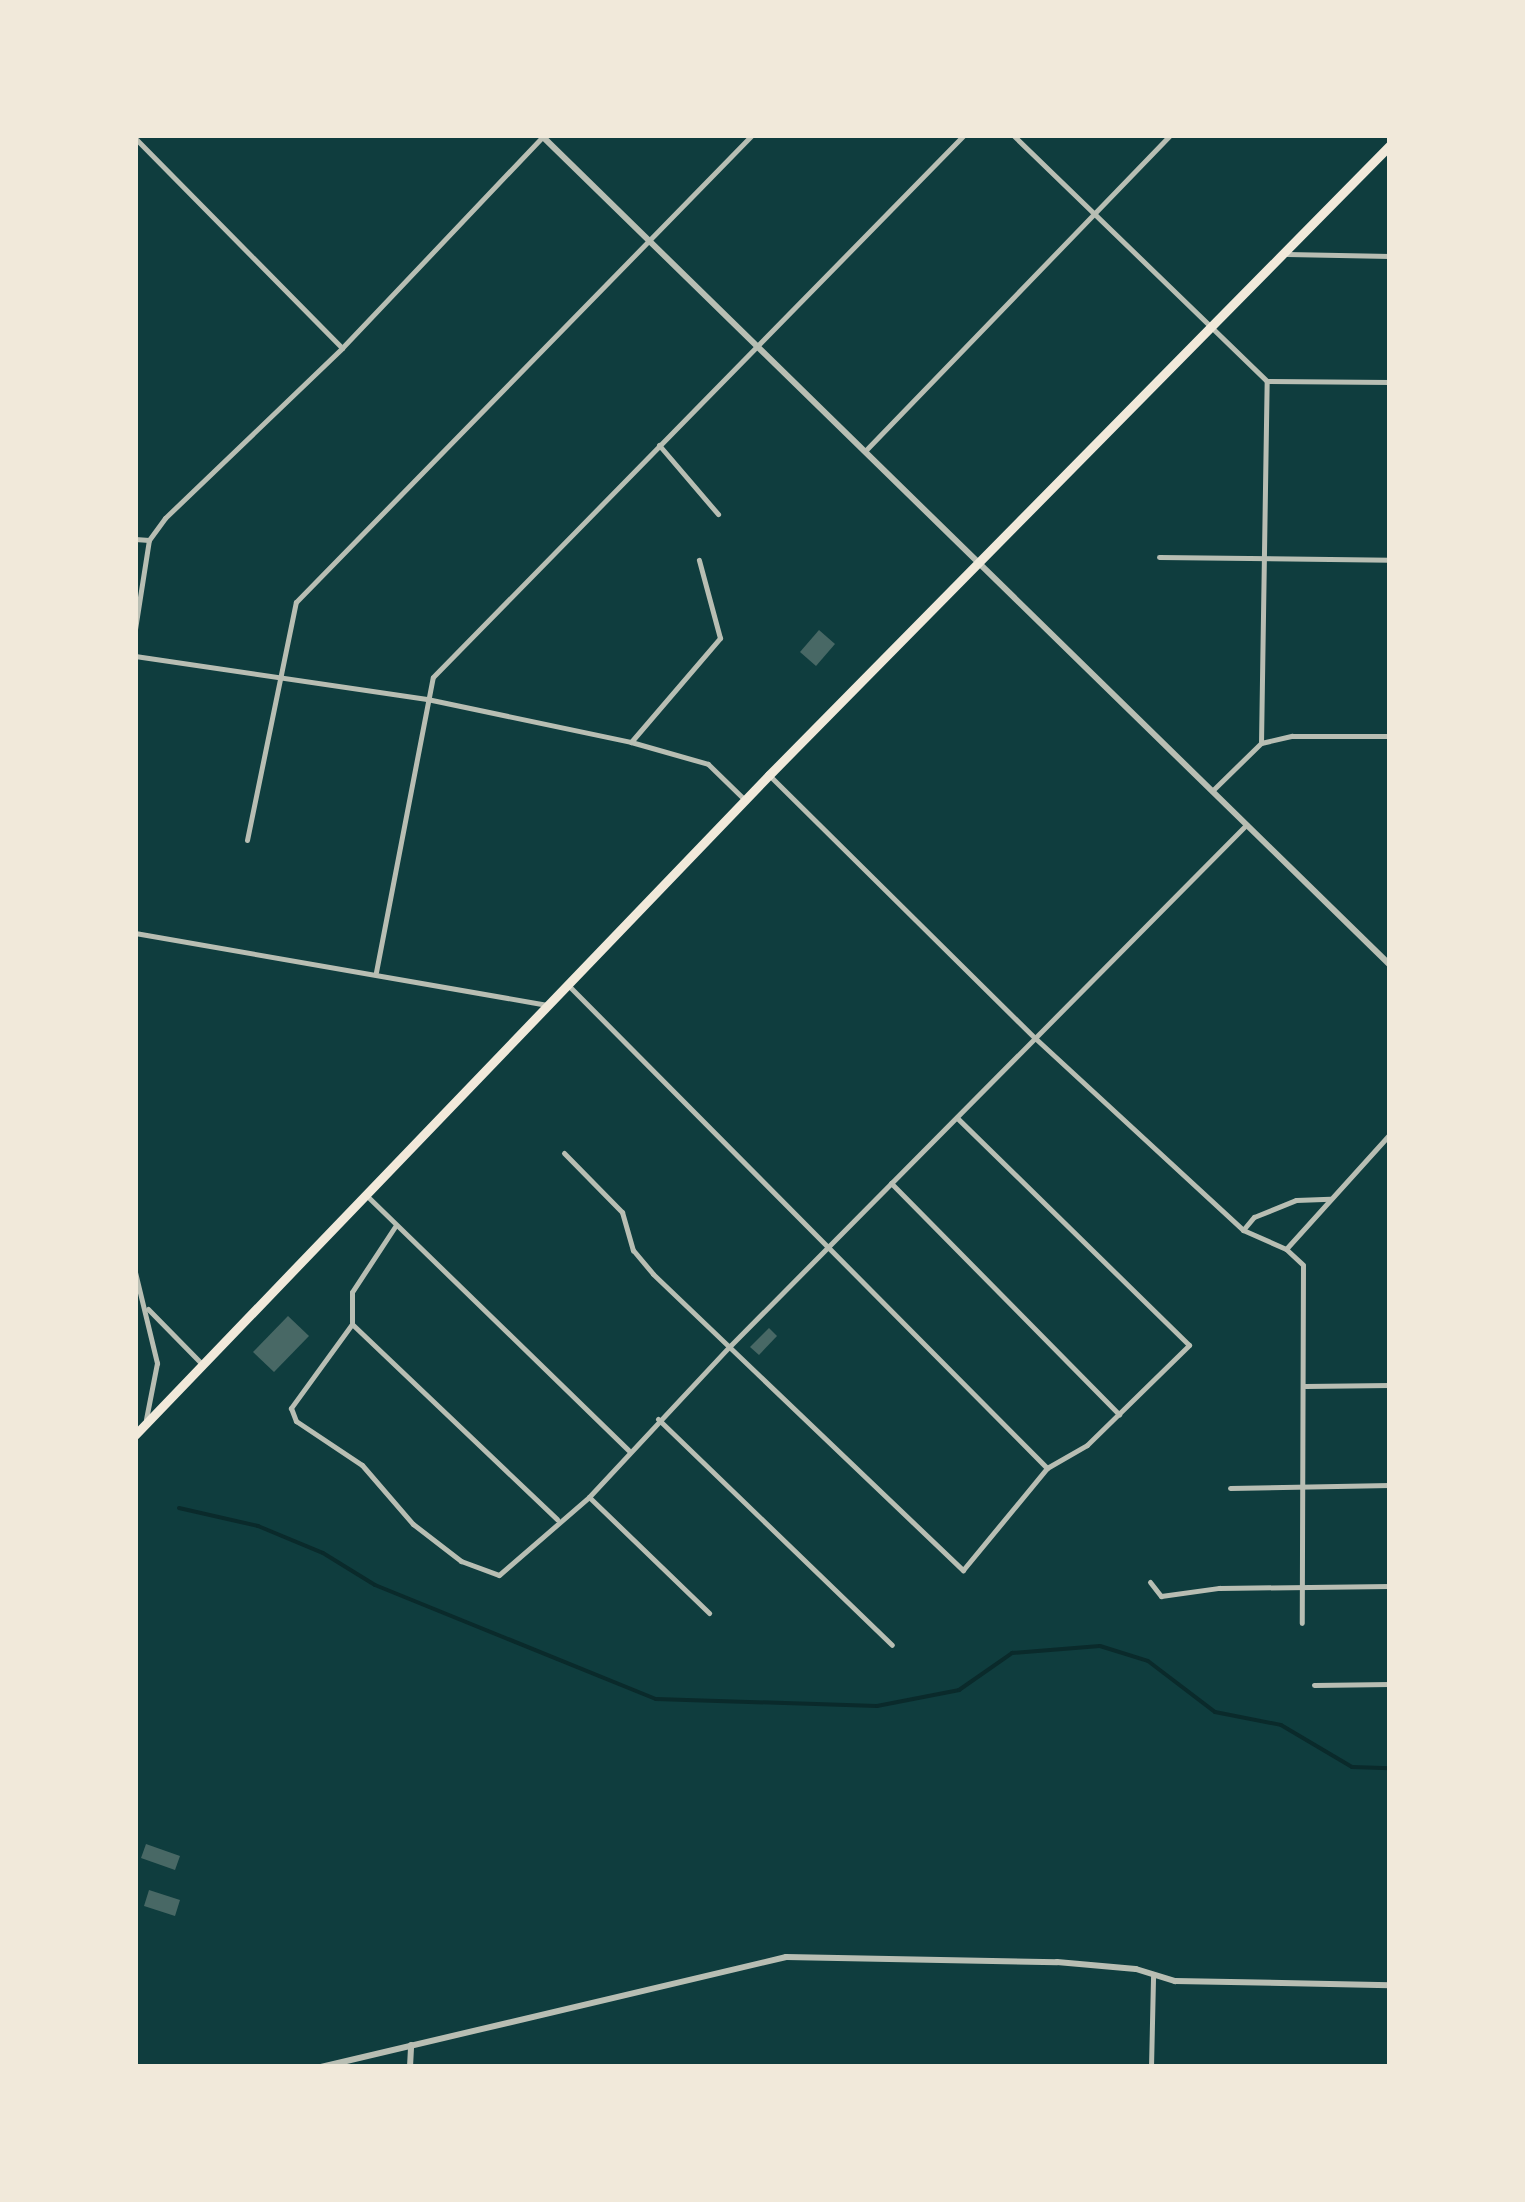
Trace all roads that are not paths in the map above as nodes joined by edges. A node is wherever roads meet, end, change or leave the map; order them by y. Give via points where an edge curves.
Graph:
1 (752, 135) edge
2 (964, 135) edge
3 (1013, 135) edge
4 (1170, 135) edge
5 (543, 136) edge
6 (135, 138) edge
7 (1390, 145) edge
8 (1092, 214) junction
9 (650, 237) junction
10 (1284, 254) junction
11 (1390, 256) edge
12 (1212, 326) junction
13 (757, 343) junction
14 (342, 348) junction
15 (1267, 381) junction
16 (1390, 382) edge
17 (660, 445) junction
18 (865, 451) junction
19 (718, 514) dead end
20 (135, 539) edge
21 (148, 540) junction
22 (1159, 557) dead end
23 (699, 560) dead end
24 (1390, 560) edge
25 (980, 561) junction
26 (1264, 562) junction
27 (135, 629) edge
28 (135, 656) edge
29 (278, 674) junction
30 (428, 699) junction
31 (1390, 736) edge
32 (631, 742) junction
33 (1261, 743) junction
34 (770, 776) junction
35 (1212, 791) junction
36 (747, 802) junction
37 (1246, 824) junction
38 (247, 840) dead end
39 (135, 932) edge
40 (1390, 965) edge
41 (376, 972) junction
42 (567, 984) junction
43 (546, 1005) junction
44 (1036, 1038) junction
45 (956, 1118) junction
46 (1390, 1134) edge
47 (564, 1153) dead end
48 (892, 1183) junction
49 (365, 1194) junction
50 (1331, 1199) junction
51 (396, 1224) junction
52 (1243, 1230) junction
53 (830, 1245) junction
54 (1286, 1249) junction
55 (135, 1272) edge
56 (147, 1306) junction
57 (352, 1324) junction
58 (730, 1346) junction
59 (202, 1364) junction
60 (1390, 1384) edge
61 (1305, 1386) junction
62 (1118, 1414) junction
63 (658, 1419) junction
64 (144, 1426) junction
65 (135, 1435) edge
66 (628, 1450) junction
67 (1047, 1468) junction
68 (1390, 1485) edge
69 (1304, 1487) junction
70 (1230, 1488) dead end
71 (589, 1497) junction
72 (557, 1519) junction
73 (1150, 1582) dead end
74 (1390, 1586) edge
75 (1300, 1588) junction
76 (709, 1613) dead end
77 (1302, 1623) dead end
78 (892, 1645) dead end
79 (1390, 1684) edge
80 (1314, 1685) dead end
81 (1153, 1976) junction
82 (1390, 1985) edge
83 (411, 2046) junction
84 (321, 2067) edge
85 (410, 2067) edge
86 (1151, 2067) edge

1 - 9 street
2 - 13 street
3 - 8 street
4 - 8 street
5 - 9 street
5 - 14 street
6 - 14 street
7 - 10 main road
8 - 12 street
8 - 18 street
9 - 13 street
9 - 29 street via 296,602
10 - 11 street
10 - 12 main road
12 - 15 street
12 - 25 main road
13 - 17 street
13 - 18 street
14 - 21 street
15 - 16 street
15 - 26 street
17 - 19 street
17 - 30 street via 433,677
18 - 25 street
20 - 21 street
21 - 27 street
22 - 26 street
23 - 32 street via 720,638
24 - 26 street
25 - 34 main road
25 - 35 street
26 - 33 street
28 - 29 street
29 - 30 street
29 - 38 street
30 - 32 street
30 - 41 street
31 - 33 street via 1292,736
32 - 36 street via 708,764
33 - 35 street
34 - 36 main road
34 - 44 street
35 - 37 street
36 - 42 main road
37 - 40 street
37 - 44 street
39 - 41 street
41 - 43 street
42 - 43 main road
42 - 53 street
43 - 49 main road
44 - 45 street
44 - 52 street
45 - 48 street
45 - 62 street via 1189,1345
46 - 50 street
47 - 58 street via 622,1212 634,1250 653,1274
48 - 53 street
48 - 62 street
49 - 51 street
49 - 59 main road
50 - 52 street via 1296,1200 1254,1217
50 - 54 street
51 - 57 street via 358,1279 347,1310
51 - 66 street
52 - 54 street
53 - 58 street
53 - 67 street
54 - 61 street via 1303,1265 1308,1288
55 - 56 street
56 - 59 street
56 - 64 street via 157,1363
57 - 72 street
57 - 72 street via 291,1408 296,1420 362,1465 414,1524 488,1576 500,1575
58 - 63 street
58 - 67 street via 963,1570
59 - 64 main road
60 - 61 street
61 - 69 street
62 - 67 street via 1087,1445
63 - 66 street
63 - 78 street
64 - 65 main road
66 - 71 street
68 - 69 street
69 - 70 street
69 - 75 street
71 - 72 street
71 - 76 street
73 - 75 street via 1162,1596
74 - 75 street
75 - 77 street
79 - 80 street
81 - 82 street
81 - 83 street via 1057,1962 786,1957
81 - 86 street
83 - 84 street
83 - 85 street

